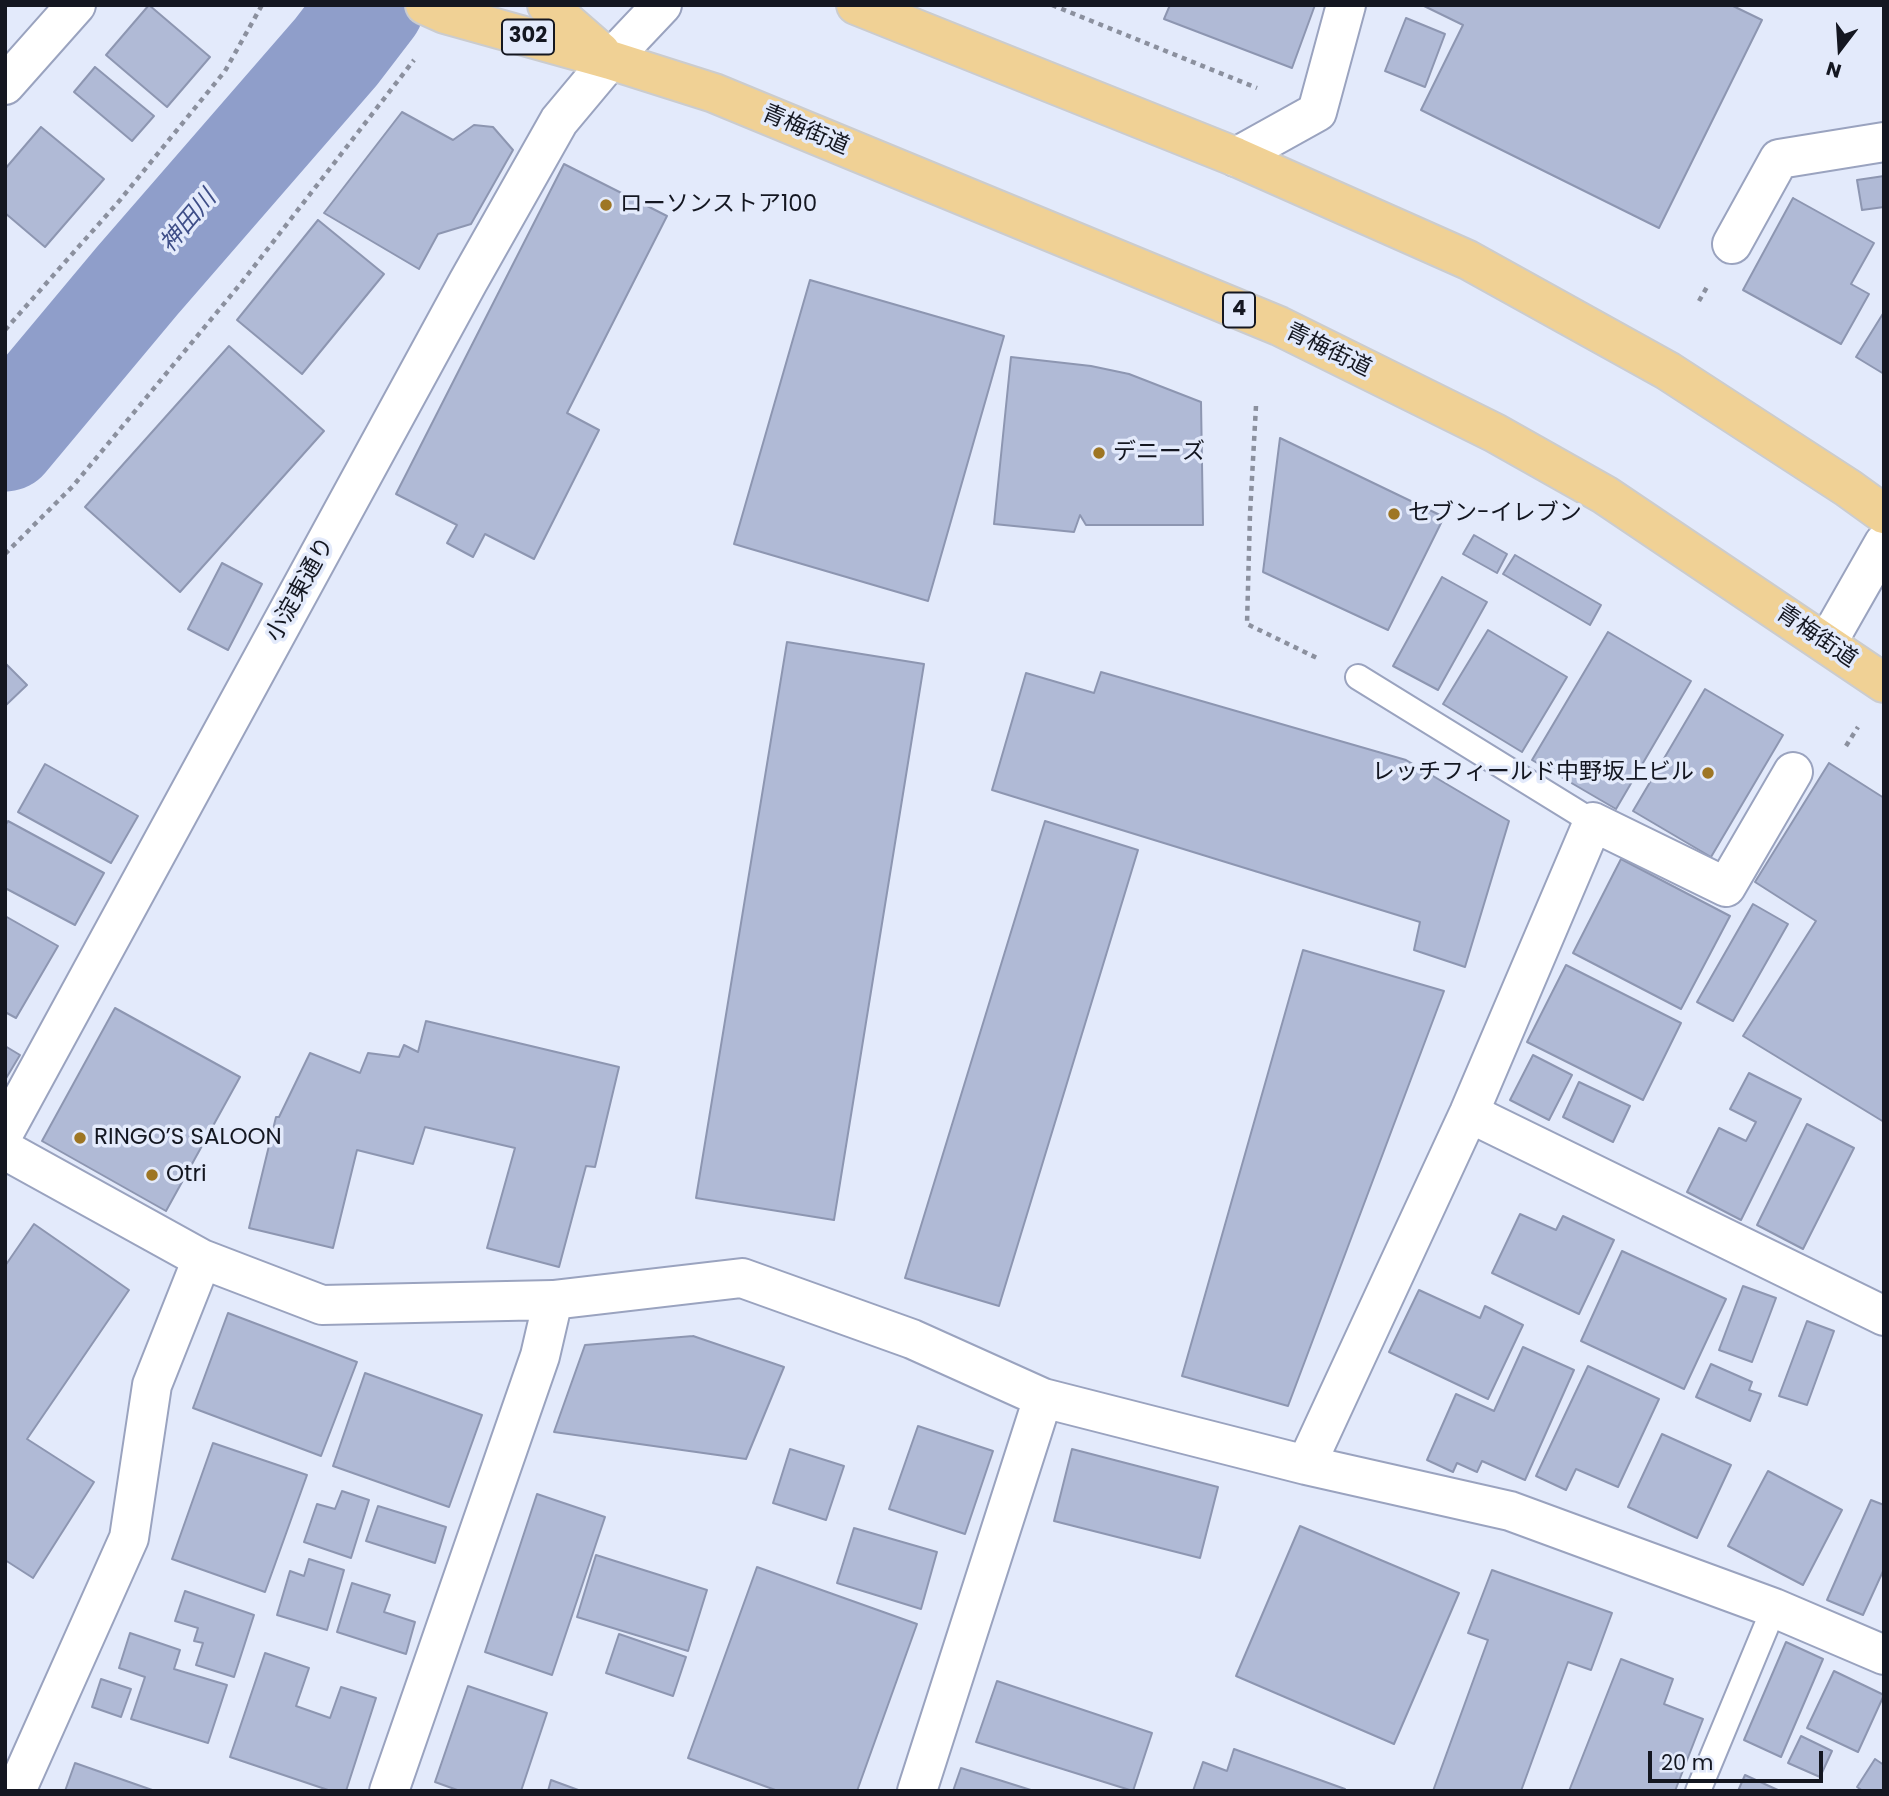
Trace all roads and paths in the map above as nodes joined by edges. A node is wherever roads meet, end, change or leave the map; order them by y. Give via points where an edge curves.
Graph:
1 (76, 5) edge
2 (262, 5) edge
3 (547, 5) edge
4 (662, 5) edge
5 (856, 5) edge
6 (1052, 5) edge
7 (1346, 5) edge
8 (435, 9) edge
9 (414, 60) dead end
10 (611, 60) junction
11 (5, 85) edge
12 (1317, 112) junction
13 (1884, 142) edge
14 (1236, 157) junction
15 (1732, 244) dead end
16 (5, 330) edge
17 (1256, 406) dead end
18 (1884, 514) edge
19 (1884, 543) edge
20 (5, 554) edge
21 (1827, 643) junction
22 (1358, 677) joint
23 (1884, 683) edge
24 (1793, 772) dead end
25 (1593, 822) junction
26 (1469, 1113) junction
27 (5, 1131) edge
28 (5, 1150) edge
29 (202, 1259) junction
30 (553, 1300) junction
31 (1884, 1316) edge
32 (1043, 1398) junction
33 (1306, 1465) junction
34 (1774, 1608) junction
35 (1884, 1655) edge
36 (16, 1791) edge
37 (389, 1791) edge
38 (917, 1791) edge
39 (1698, 1791) edge

1 - 11 street
2 - 16 path via 225,71
3 - 10 main road, 4
4 - 10 street, 小淀東通り
5 - 14 main road
6 - 12 path
7 - 12 street
8 - 10 main road, 302
9 - 20 path via 224,304 73,486
10 - 21 main road, 青梅街道 / 4 via 714,93 1279,326 1495,433 1605,495
10 - 27 street, 小淀東通り via 552,133
12 - 14 street
13 - 15 street via 1779,159
14 - 18 main road via 1492,273 1668,371
17 - 22 path via 1247,624
19 - 21 street
21 - 23 main road, 青梅街道 / 4
22 - 25 lane
24 - 25 street via 1726,887
25 - 26 street
26 - 31 street
26 - 33 street
28 - 29 street
29 - 30 street via 323,1306
29 - 36 street via 152,1385 129,1538
30 - 32 street via 742,1278 912,1339
30 - 37 street via 540,1356
32 - 33 street
32 - 38 street
33 - 34 street via 1510,1511
34 - 35 street
34 - 39 lane

